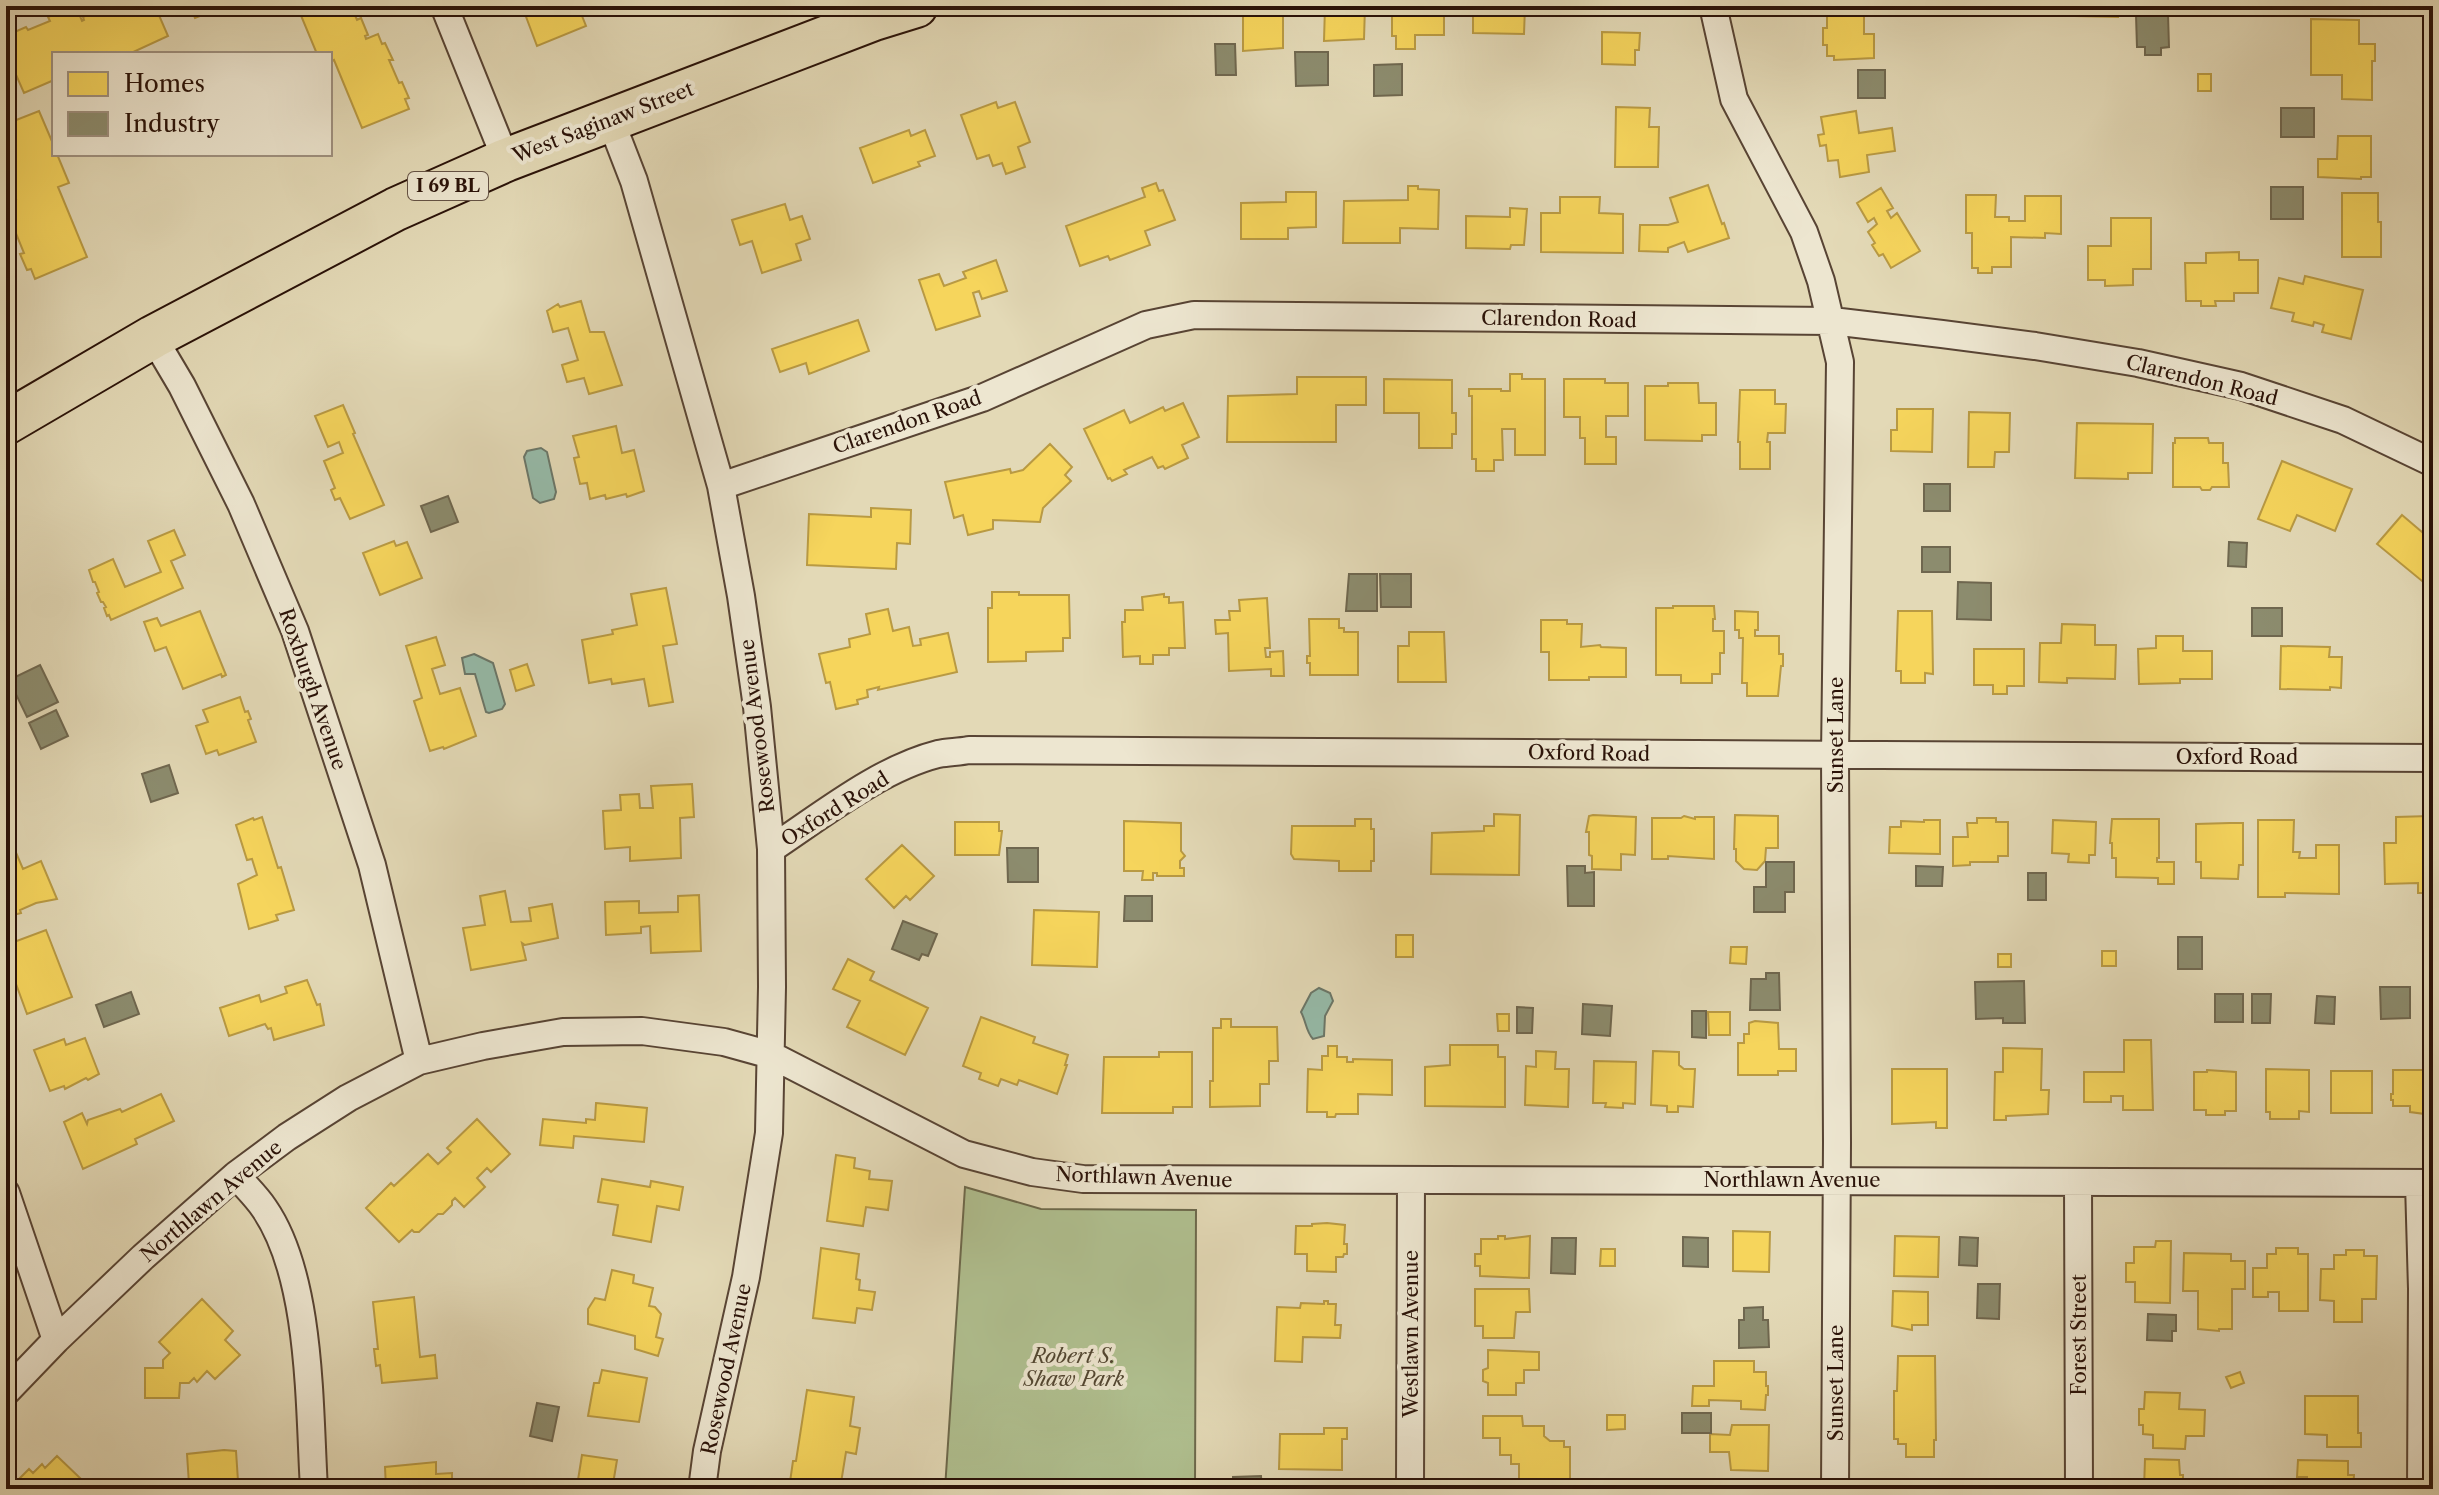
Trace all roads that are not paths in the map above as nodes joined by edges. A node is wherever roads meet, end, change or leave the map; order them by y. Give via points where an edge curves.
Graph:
1 (444, 6) edge
2 (916, 6) edge
3 (1713, 6) edge
4 (610, 119) junction
5 (506, 160) junction
6 (1832, 321) junction
7 (153, 337) junction
8 (6, 423) edge
9 (2425, 453) edge
10 (721, 486) junction
11 (1835, 756) junction
12 (2433, 758) edge
13 (771, 849) junction
14 (771, 1055) junction
15 (419, 1061) junction
16 (236, 1175) junction
17 (1411, 1180) junction
18 (1837, 1180) junction
19 (2078, 1182) junction
20 (2426, 1183) edge
21 (6, 1193) edge
22 (56, 1340) junction
23 (6, 1392) edge
24 (314, 1489) edge
25 (702, 1489) edge
26 (1410, 1489) edge
27 (1835, 1489) edge
28 (2079, 1489) edge
29 (2421, 1489) edge

1 - 5 street
2 - 4 main road, West Saginaw Street / I 69 BL
3 - 6 street, Sunset Lane via 1734,99 1804,232
4 - 5 main road, West Saginaw Street / I 69 BL
4 - 10 street, Rosewood Avenue via 630,170
5 - 7 main road, West Saginaw Street / I 69 BL via 396,209
6 - 9 street, Clarendon Road via 2138,363 2241,386
6 - 10 street, Clarendon Road via 1194,315 1146,325 982,398
6 - 11 street, Sunset Lane via 1840,362
7 - 8 main road, West Saginaw Street / I 69 BL
7 - 15 street, Roxburgh Avenue via 241,504 295,631 372,865
10 - 13 street, Rosewood Avenue via 757,707
11 - 12 street, Oxford Road
11 - 13 street, Oxford Road via 969,750 938,754 898,769
11 - 18 street, Sunset Lane
13 - 14 street, Rosewood Avenue
14 - 15 street, Northlawn Avenue via 724,1042 642,1031 563,1032
14 - 17 street, Northlawn Avenue via 964,1154 1032,1172 1083,1179
14 - 25 street, Rosewood Avenue via 769,1133 746,1277
15 - 16 street, Northlawn Avenue via 348,1098
16 - 22 street, Northlawn Avenue
16 - 24 street via 265,1208 297,1294
17 - 18 street, Northlawn Avenue
17 - 26 street, Westlawn Avenue
18 - 19 street, Northlawn Avenue
18 - 27 street, Sunset Lane
19 - 20 street, Northlawn Avenue
19 - 28 street, Forest Street
20 - 29 street
21 - 22 street
22 - 23 street, Northlawn Avenue

